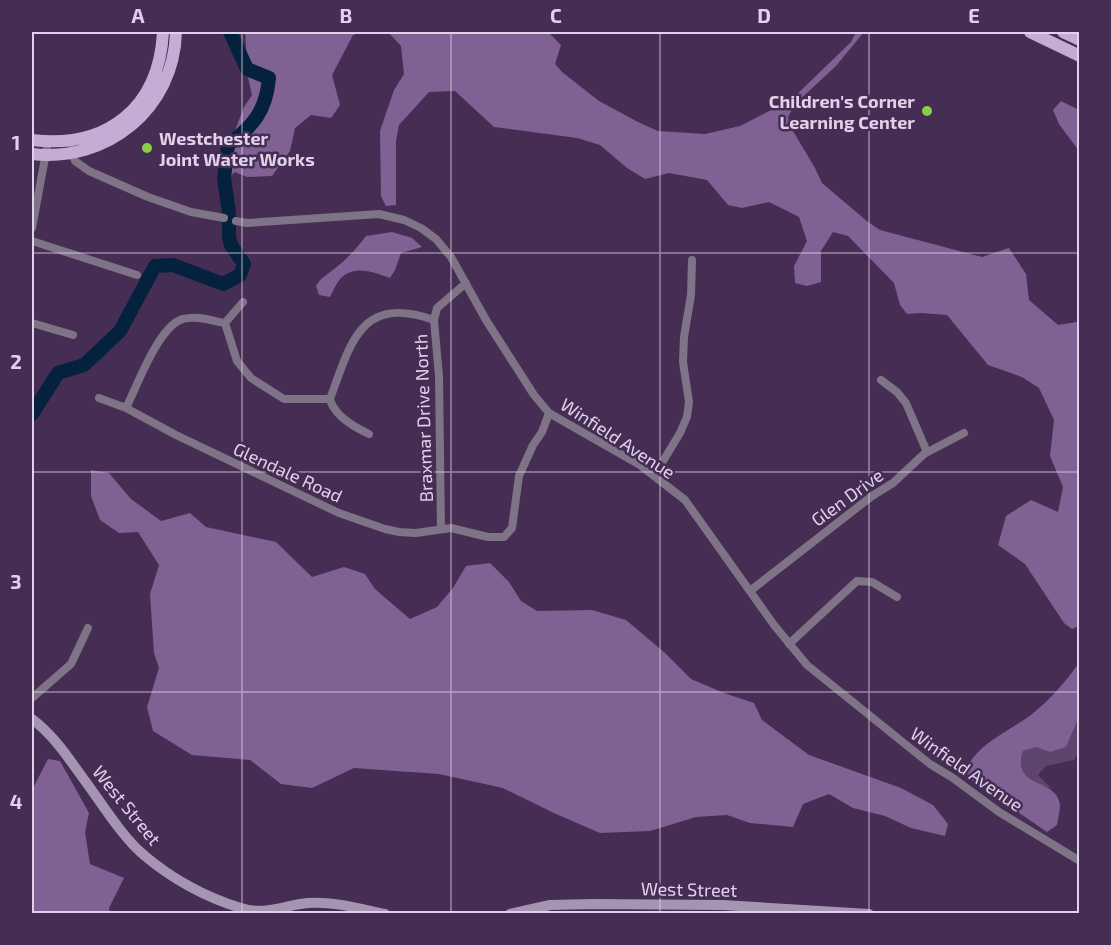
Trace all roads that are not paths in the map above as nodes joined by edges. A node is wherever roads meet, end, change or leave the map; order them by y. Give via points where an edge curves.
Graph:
1 (163, 32) edge
2 (176, 32) edge
3 (1030, 32) edge
4 (1063, 32) edge
5 (1080, 40) edge
6 (1080, 56) edge
7 (32, 140) edge
8 (70, 141) junction
9 (48, 142) junction
10 (32, 154) edge
11 (72, 155) junction
12 (45, 156) junction
13 (224, 218) dead end
14 (236, 221) dead end
15 (32, 228) edge
16 (32, 241) edge
17 (692, 260) dead end
18 (137, 275) dead end
19 (466, 283) junction
20 (243, 302) dead end
21 (434, 320) junction
22 (32, 323) edge
23 (225, 323) junction
24 (73, 335) dead end
25 (881, 380) dead end
26 (99, 398) dead end
27 (330, 399) junction
28 (126, 408) junction
29 (549, 413) junction
30 (964, 433) dead end
31 (369, 434) dead end
32 (927, 452) junction
33 (654, 476) junction
34 (441, 529) junction
35 (750, 591) junction
36 (897, 597) dead end
37 (88, 628) dead end
38 (789, 644) junction
39 (32, 698) edge
40 (32, 719) edge
41 (1080, 861) edge
42 (660, 909) edge
43 (385, 914) edge
44 (510, 914) edge
45 (869, 914) edge

1 - 8 main road via 162,54 144,97 108,129
2 - 11 main road via 171,69 153,101 114,138
3 - 6 main road
4 - 5 main road
7 - 9 main road
8 - 9 main road
8 - 11 street
9 - 12 street
10 - 12 main road
11 - 12 main road
11 - 13 street via 89,171 148,197 191,212
12 - 15 street
14 - 19 street, Winfield Avenue via 379,214 404,220 436,239
16 - 18 street
17 - 33 street via 683,362 689,402 687,417
19 - 21 street, Braxmar Drive North via 437,309
19 - 29 street, Winfield Avenue via 512,363
20 - 23 street
21 - 27 street via 400,312 371,320 358,331 348,349
21 - 34 street, Braxmar Drive North via 439,376
22 - 24 street
23 - 27 street via 237,361 251,378 284,399
23 - 28 street via 192,318 173,324 157,346
25 - 32 street via 906,403
26 - 28 street, Glendale Road
27 - 31 street via 343,418
28 - 34 street, Glendale Road via 339,513 399,532
29 - 33 street, Winfield Avenue
29 - 34 street, Glendale Road via 519,476 512,528 506,536
30 - 32 street, Glen Drive
32 - 35 street, Glen Drive via 893,483
33 - 35 street, Winfield Avenue via 685,500
35 - 38 street, Winfield Avenue
36 - 38 street via 872,582 857,582
37 - 39 street via 71,664
38 - 41 street, Winfield Avenue via 807,665 930,764
40 - 43 street, West Street via 43,727 143,855 183,882 226,903 257,912 309,903
42 - 44 street, West Street via 550,905
42 - 45 street, West Street via 723,905

